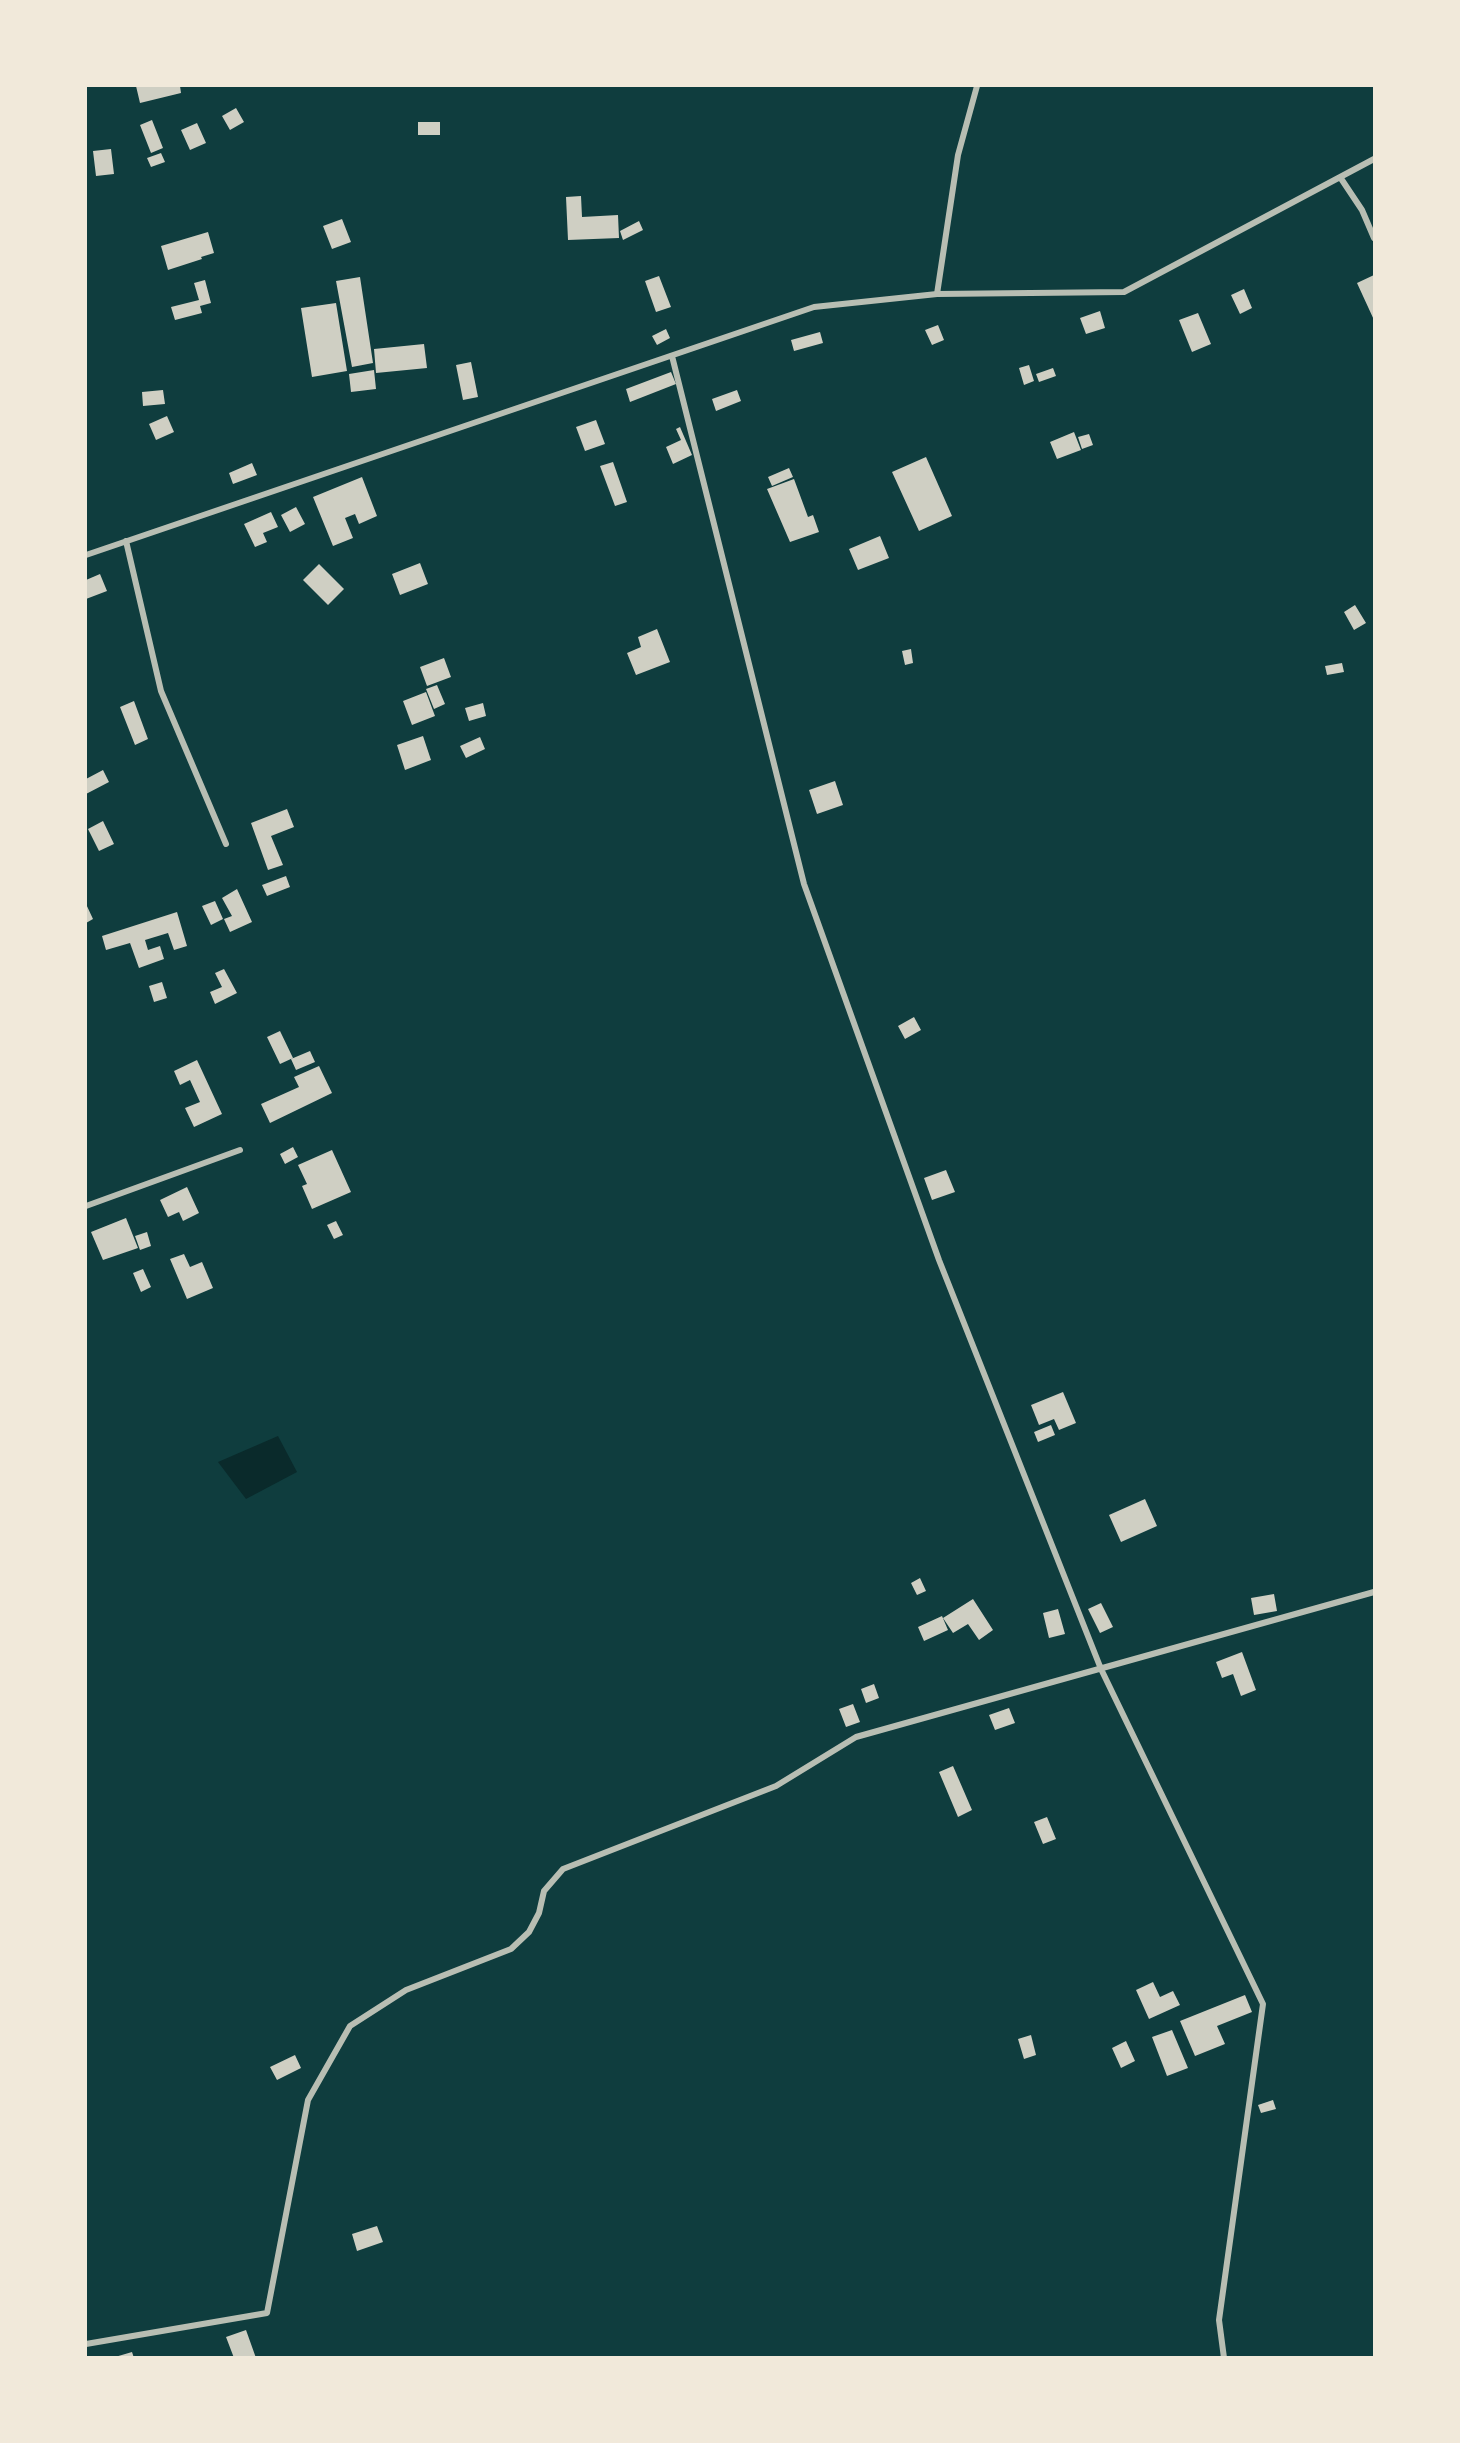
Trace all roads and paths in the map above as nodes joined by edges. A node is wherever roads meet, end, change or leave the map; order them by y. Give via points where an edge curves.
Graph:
1 (977, 86) edge
2 (1374, 159) edge
3 (1340, 177) junction
4 (1374, 238) edge
5 (937, 294) junction
6 (672, 356) junction
7 (126, 542) junction
8 (86, 555) edge
9 (226, 844) dead end
10 (240, 1150) dead end
11 (86, 1206) edge
12 (1374, 1592) edge
13 (1101, 1669) junction
14 (86, 2344) edge
15 (1224, 2358) edge

1 - 5 street via 958,155
2 - 3 street
3 - 4 street via 1362,210
3 - 5 street via 1124,292
5 - 6 street via 814,307
6 - 7 street
6 - 13 street via 804,885 939,1260
7 - 8 street
7 - 9 street via 161,691
10 - 11 street
12 - 13 street
13 - 14 street via 856,1737 776,1786 563,1869 544,1891 529,1932 511,1949 406,1990 350,2026 308,2100 267,2313
13 - 15 street via 1263,2004 1220,2320

